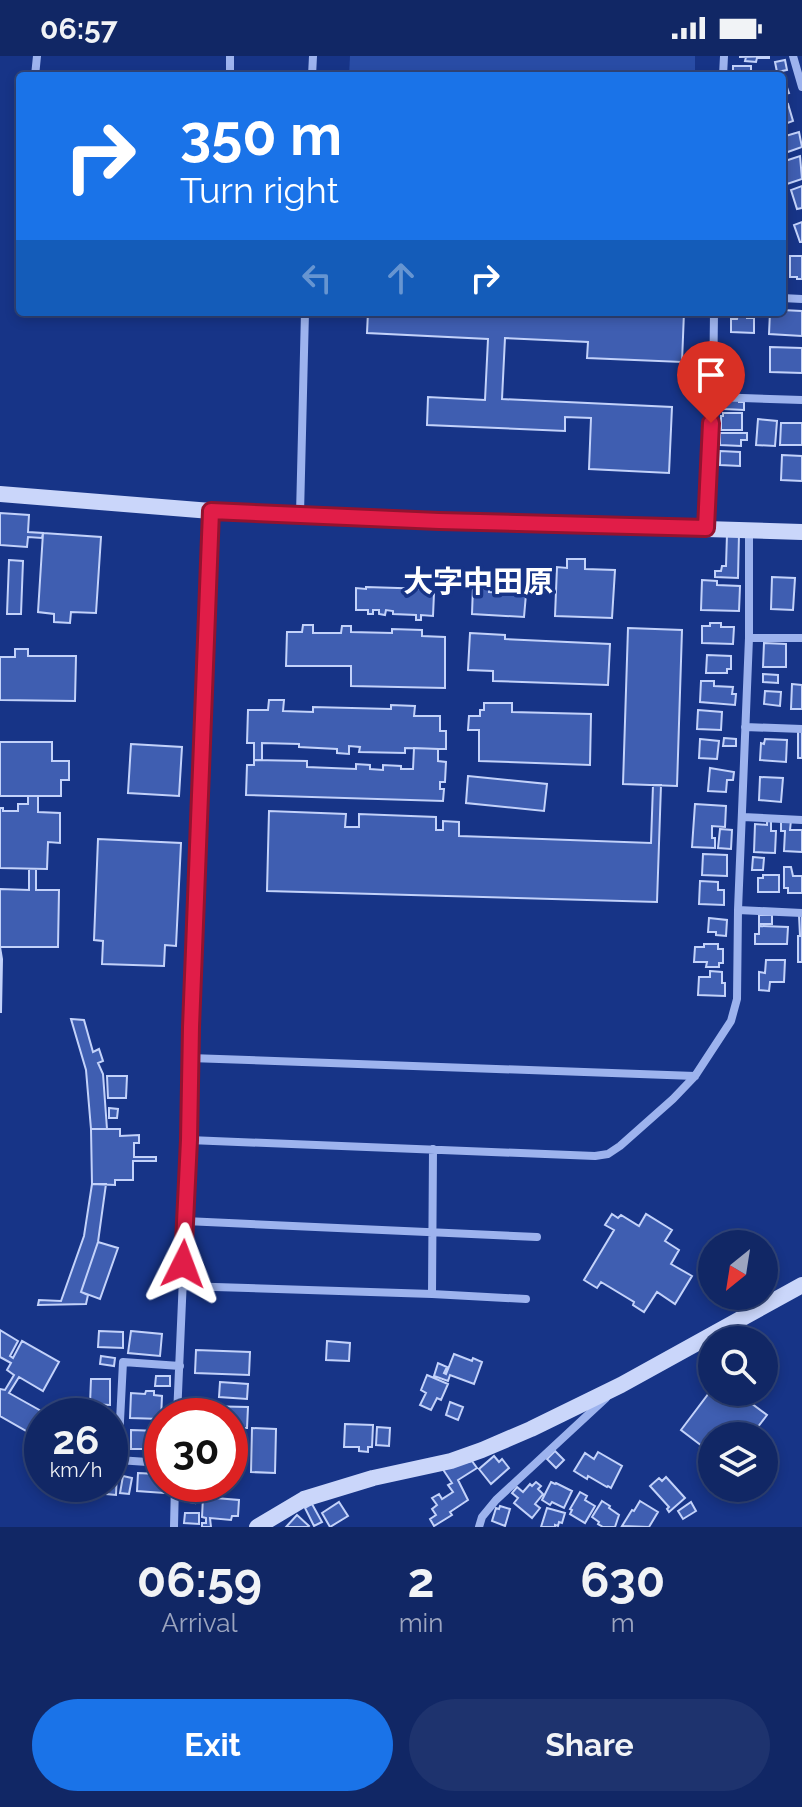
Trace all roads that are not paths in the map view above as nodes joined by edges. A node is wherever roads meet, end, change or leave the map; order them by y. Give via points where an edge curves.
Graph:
1 (793, 56) edge
2 (802, 87) edge
3 (305, 316) edge
4 (714, 316) edge
5 (713, 397) junction
6 (802, 400) edge
7 (0, 494) edge
8 (211, 511) junction
9 (300, 514) junction
10 (706, 528) junction
11 (749, 530) junction
12 (802, 532) edge
13 (749, 638) junction
14 (802, 638) edge
15 (745, 727) junction
16 (802, 729) edge
17 (743, 817) junction
18 (802, 820) edge
19 (738, 910) junction
20 (802, 913) edge
21 (190, 1058) junction
22 (695, 1076) junction
23 (189, 1140) junction
24 (433, 1149) junction
25 (185, 1221) junction
26 (433, 1232) junction
27 (537, 1237) dead end
28 (802, 1285) edge
29 (182, 1286) junction
30 (432, 1294) junction
31 (526, 1299) dead end
32 (180, 1366) junction
33 (621, 1385) junction
34 (178, 1398) edge
35 (144, 1462) edge
36 (175, 1502) edge
37 (174, 1527) edge
38 (257, 1527) edge
39 (479, 1527) edge

1 - 2 street
3 - 9 street
4 - 5 street
5 - 6 street
5 - 10 street
7 - 8 street
8 - 9 street
8 - 21 street
9 - 10 street
10 - 11 street
11 - 12 street
11 - 13 street
13 - 14 street
13 - 15 street
15 - 16 street
15 - 17 street
17 - 18 street
17 - 19 street
19 - 20 street
19 - 22 street via 737,999 731,1021
21 - 22 street
21 - 23 street
22 - 24 street via 608,1154
23 - 24 street
23 - 25 street
24 - 26 street
25 - 26 street
25 - 29 street
26 - 27 street
26 - 30 street
28 - 33 street
29 - 30 street
29 - 32 street
30 - 31 street
32 - 34 street
32 - 35 street via 123,1362 118,1460
33 - 38 street via 482,1450 304,1499
33 - 39 street via 496,1500
36 - 37 street

